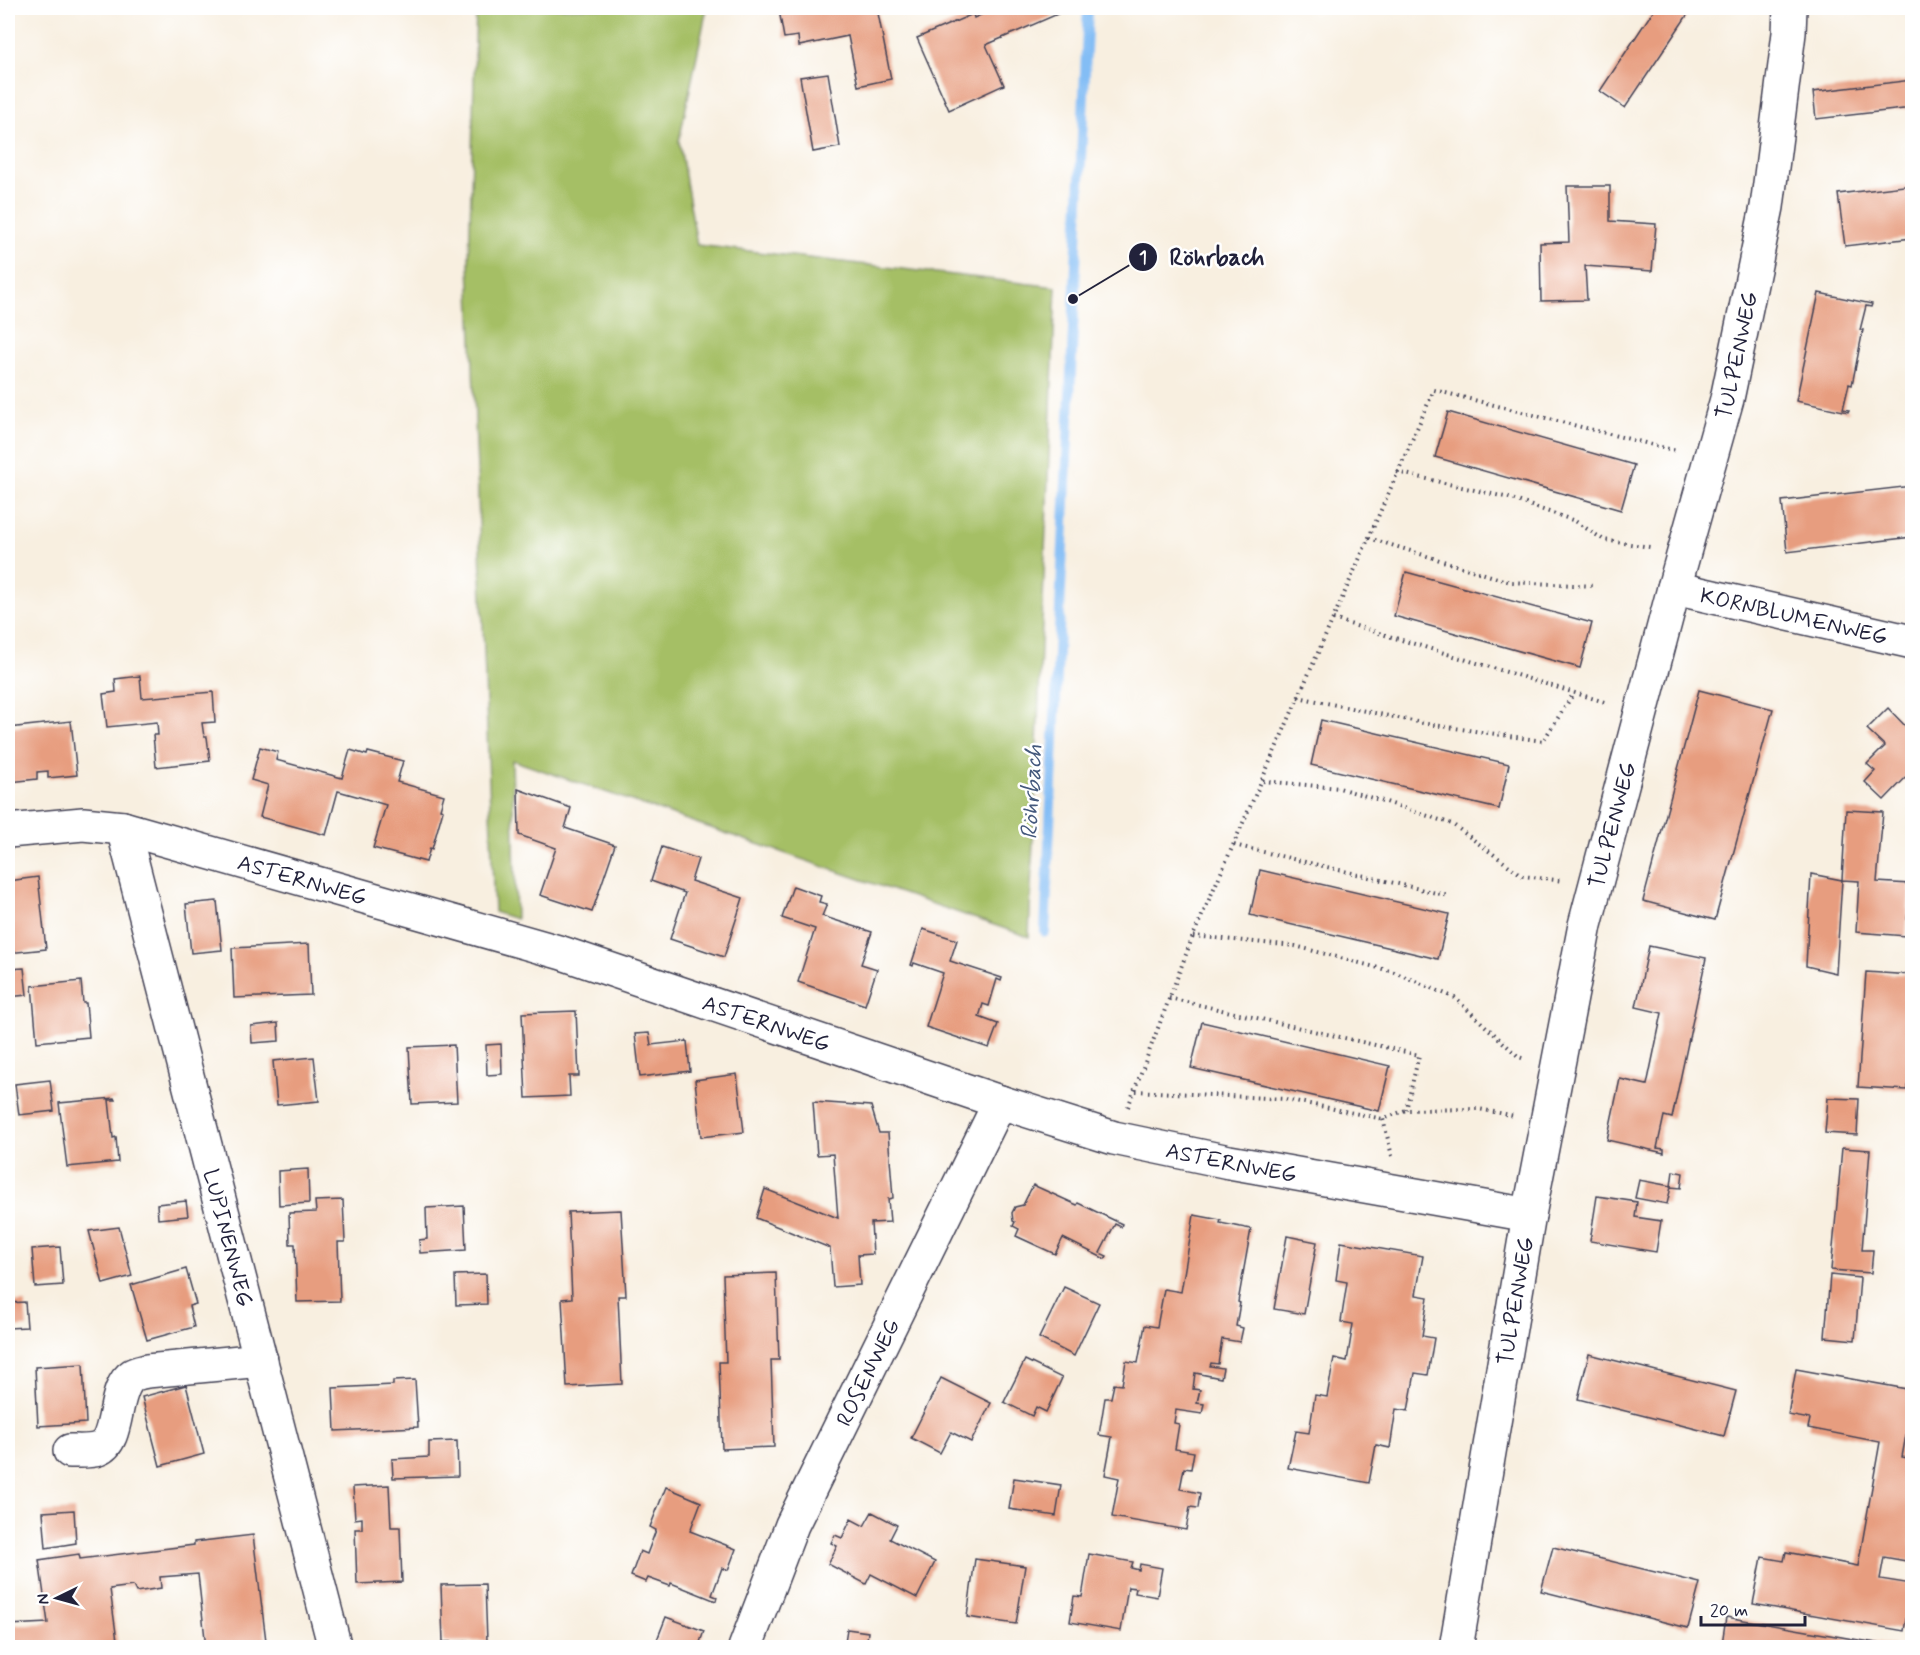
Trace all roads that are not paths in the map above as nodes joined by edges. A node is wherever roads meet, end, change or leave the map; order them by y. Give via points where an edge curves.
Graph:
1 (1790, 8) edge
2 (1674, 588) junction
3 (1912, 642) edge
4 (123, 828) junction
5 (8, 831) edge
6 (1000, 1102) junction
7 (1529, 1215) junction
8 (261, 1360) junction
9 (70, 1451) dead end
10 (335, 1647) edge
11 (745, 1647) edge
12 (1456, 1647) edge

1 - 2 street, TULPENWEG via 1767,207 1727,399
2 - 3 street, KORNBLUMENWEG
2 - 7 street, TULPENWEG via 1585,925
4 - 5 street, ASTERNWEG via 83,824
4 - 6 street, ASTERNWEG via 562,953
4 - 8 street, LUPINENWEG
6 - 7 street, ASTERNWEG via 1114,1138
6 - 11 street, ROSENWEG via 792,1525
7 - 12 street, TULPENWEG
8 - 9 street via 134,1374 123,1389 107,1442 96,1450
8 - 10 street, LUPINENWEG

